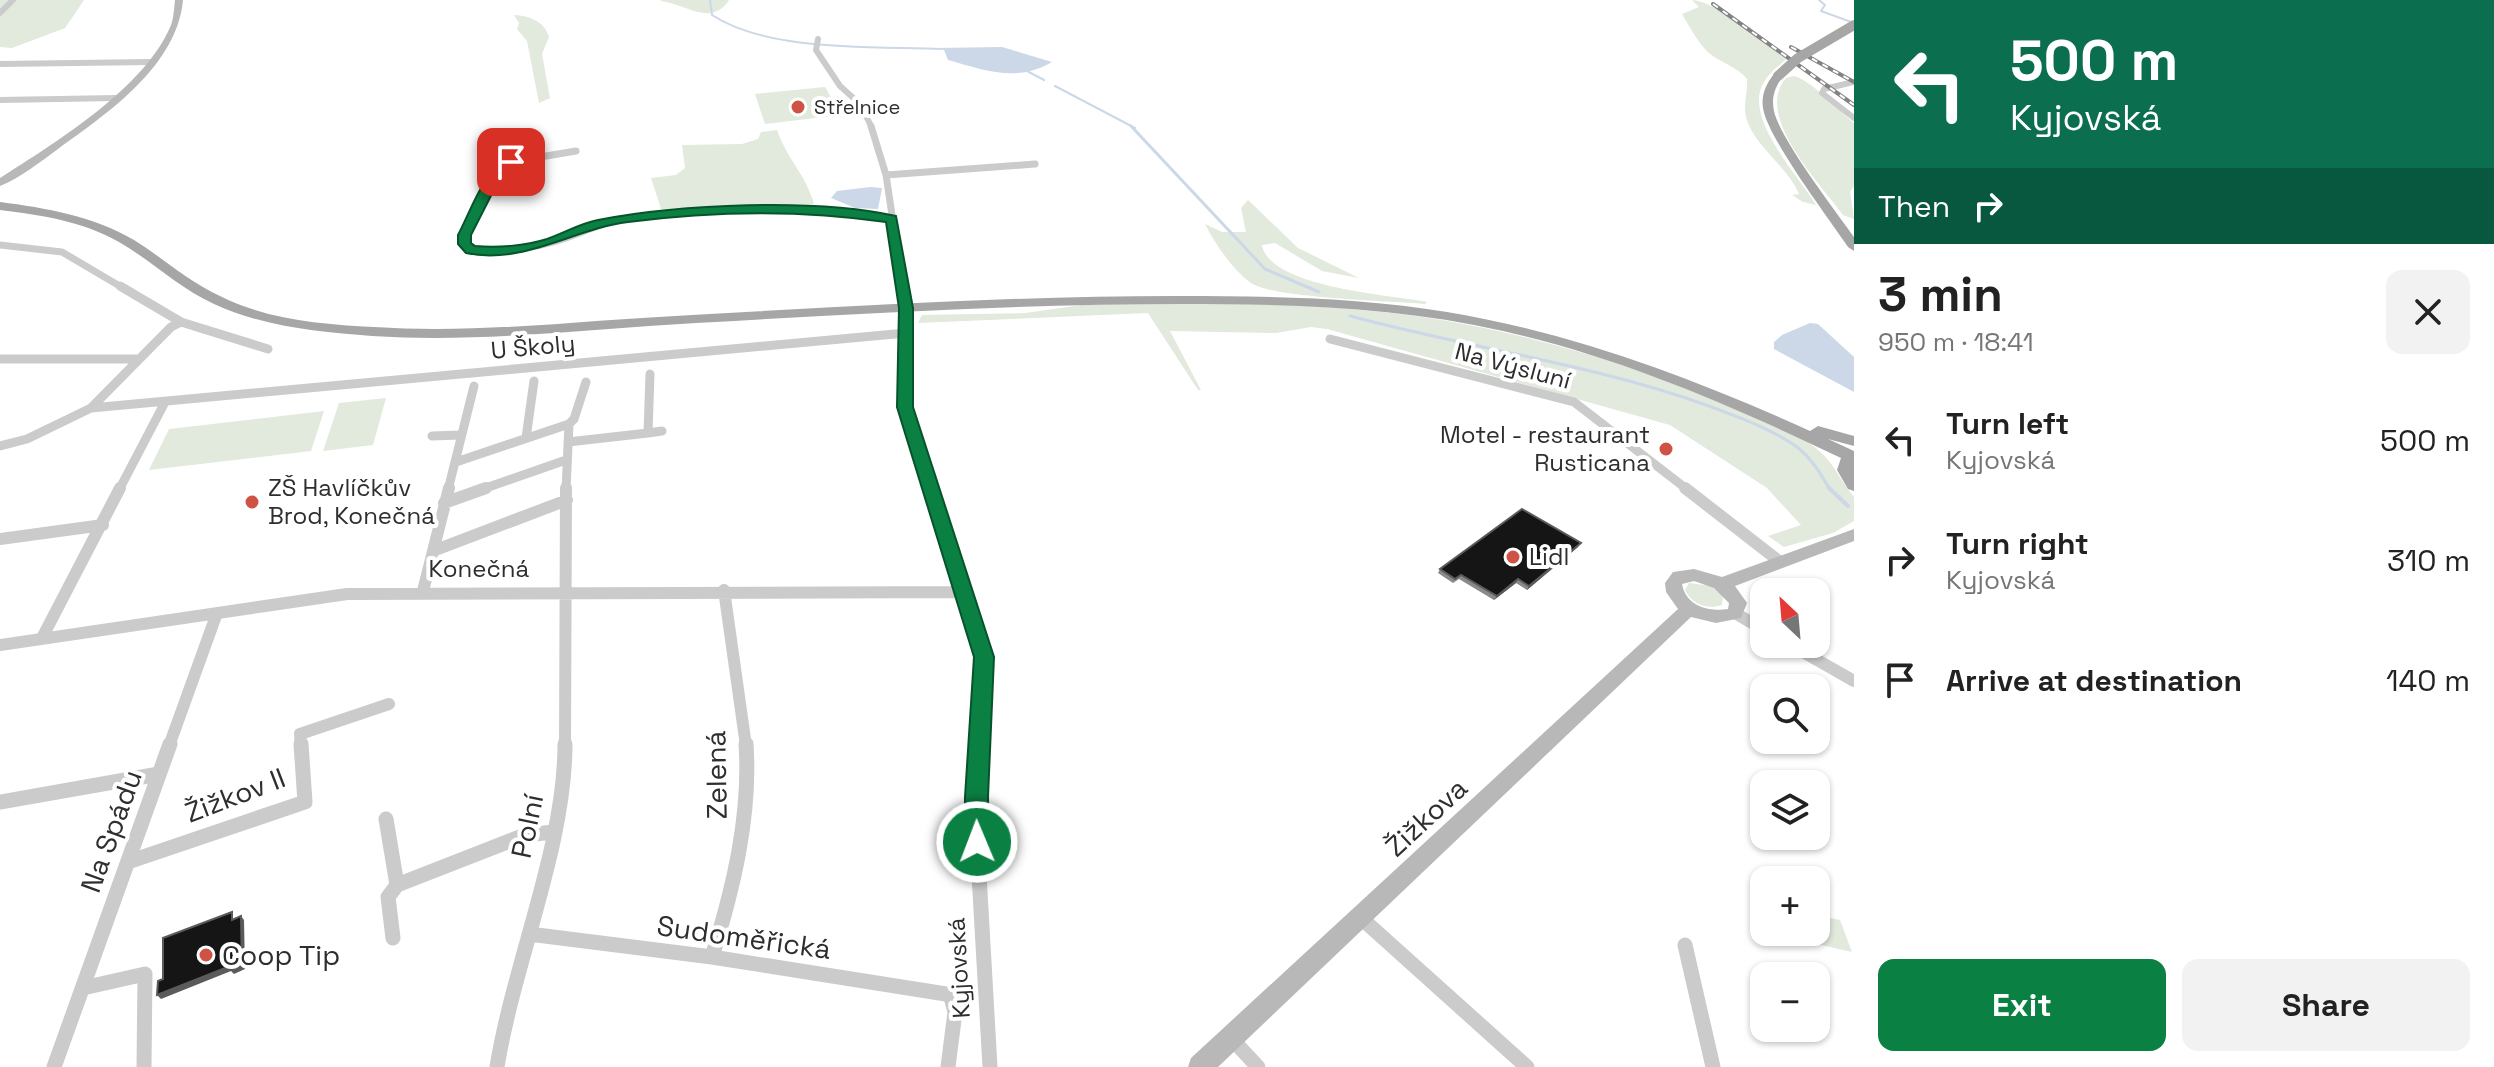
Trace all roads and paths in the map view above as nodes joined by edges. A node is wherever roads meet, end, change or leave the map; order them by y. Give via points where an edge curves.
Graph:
1 (13, 0) edge
2 (179, 0) edge
3 (0, 13) edge
4 (1854, 25) edge
5 (818, 39) dead end
6 (151, 62) junction
7 (0, 64) edge
8 (1854, 82) edge
9 (117, 98) junction
10 (0, 100) edge
11 (1854, 118) edge
12 (576, 151) dead end
13 (1035, 164) dead end
14 (886, 175) junction
15 (0, 183) edge
16 (0, 206) edge
17 (891, 219) junction
18 (0, 245) edge
19 (1854, 247) edge
20 (906, 308) junction
21 (181, 322) junction
22 (906, 333) junction
23 (1330, 339) dead end
24 (268, 349) dead end
25 (0, 359) edge
26 (138, 359) junction
27 (650, 374) dead end
28 (534, 381) dead end
29 (586, 382) dead end
30 (474, 386) dead end
31 (164, 404) junction
32 (91, 408) junction
33 (569, 424) junction
34 (662, 431) dead end
35 (648, 433) junction
36 (460, 435) junction
37 (432, 436) dead end
38 (526, 438) junction
39 (568, 442) junction
40 (0, 446) edge
41 (1853, 452) edge
42 (566, 460) junction
43 (456, 462) junction
44 (1854, 485) edge
45 (567, 500) junction
46 (444, 503) junction
47 (103, 525) junction
48 (1854, 535) edge
49 (0, 539) edge
50 (433, 551) junction
51 (1779, 561) junction
52 (1722, 584) junction
53 (724, 590) junction
54 (423, 591) junction
55 (567, 591) junction
56 (961, 592) junction
57 (1690, 608) junction
58 (217, 613) junction
59 (1735, 613) junction
60 (1750, 622) edge
61 (42, 638) junction
62 (0, 645) edge
63 (1814, 658) edge
64 (1854, 681) edge
65 (389, 704) dead end
66 (159, 774) junction
67 (0, 802) edge
68 (386, 819) dead end
69 (554, 832) junction
70 (128, 862) junction
71 (397, 885) junction
72 (1360, 917) junction
73 (529, 934) junction
74 (393, 938) dead end
75 (1685, 945) dead end
76 (712, 957) junction
77 (83, 988) junction
78 (951, 997) joint
79 (1231, 1038) junction
80 (54, 1067) edge
81 (144, 1067) edge
82 (497, 1067) edge
83 (948, 1067) edge
84 (990, 1067) edge
85 (1200, 1067) edge
86 (1258, 1067) edge
87 (1527, 1067) edge
88 (1713, 1067) edge

1 - 3 street
2 - 6 main road via 175,25
4 - 19 main road, bridge via 1798,58 1768,94 1770,118 1788,151
5 - 14 street, Kyjovská via 816,50 828,71 860,104
6 - 7 street
6 - 9 main road
8 - 11 street via 1822,93
9 - 10 street
9 - 15 main road
12 - 17 street via 500,168 465,235 468,248 536,246 595,224 629,218 831,210
13 - 14 street
14 - 17 street, Kyjovská
16 - 20 main road via 86,222 132,244 215,299 315,327 441,331
17 - 20 street, Kyjovská
18 - 21 street via 62,252
20 - 22 street, Kyjovská
20 - 41 main road via 1133,299 1299,301 1449,316 1639,365
21 - 24 street
21 - 26 street
22 - 31 street, U Školy
22 - 56 street, Kyjovská via 905,407
23 - 51 street, Na Výsluní via 1574,402
25 - 26 street
26 - 32 street
27 - 35 street
28 - 38 street
29 - 33 street
30 - 36 street
31 - 32 street, U Školy
31 - 47 street
32 - 40 street
33 - 38 street
33 - 39 street
34 - 35 street
35 - 39 street
36 - 37 street
36 - 43 street
38 - 43 street
39 - 42 street
41 - 44 main road via 1845,470
42 - 45 street
42 - 46 street
43 - 46 street
45 - 50 street
45 - 55 street
46 - 50 street
47 - 49 street
47 - 61 street
48 - 51 main road
50 - 54 street
51 - 52 main road
52 - 57 main road via 1694,575 1675,579 1676,596
52 - 59 main road via 1738,603
53 - 55 street, Konečná
53 - 56 street, Konečná
53 - 76 street, Zelená via 747,769 742,839
54 - 55 street, Konečná
54 - 58 street, Konečná via 347,594
55 - 69 street, Polní via 565,766
56 - 84 street, Kyjovská via 985,664 976,810
57 - 59 main road via 1721,618
57 - 72 main road, Žižkova
58 - 61 street, Konečná
58 - 66 street, Na Spádu
59 - 60 street
61 - 62 street, Konečná
63 - 64 street
65 - 70 street, Žižkov II via 300,734 305,802
66 - 67 street
66 - 70 street, Na Spádu
68 - 71 street
69 - 71 street via 525,835
69 - 73 street, Polní
70 - 77 street, Na Spádu
71 - 74 street via 388,897
72 - 79 main road, Žižkova
72 - 87 street
73 - 76 street, Sudoměřická
73 - 82 street, Polní
75 - 88 street
76 - 78 street, Sudoměřická
77 - 80 street, Na Spádu
77 - 81 street via 145,974
78 - 83 street, Kyjovská via 955,1012
79 - 85 main road, Žižkova
79 - 86 street

